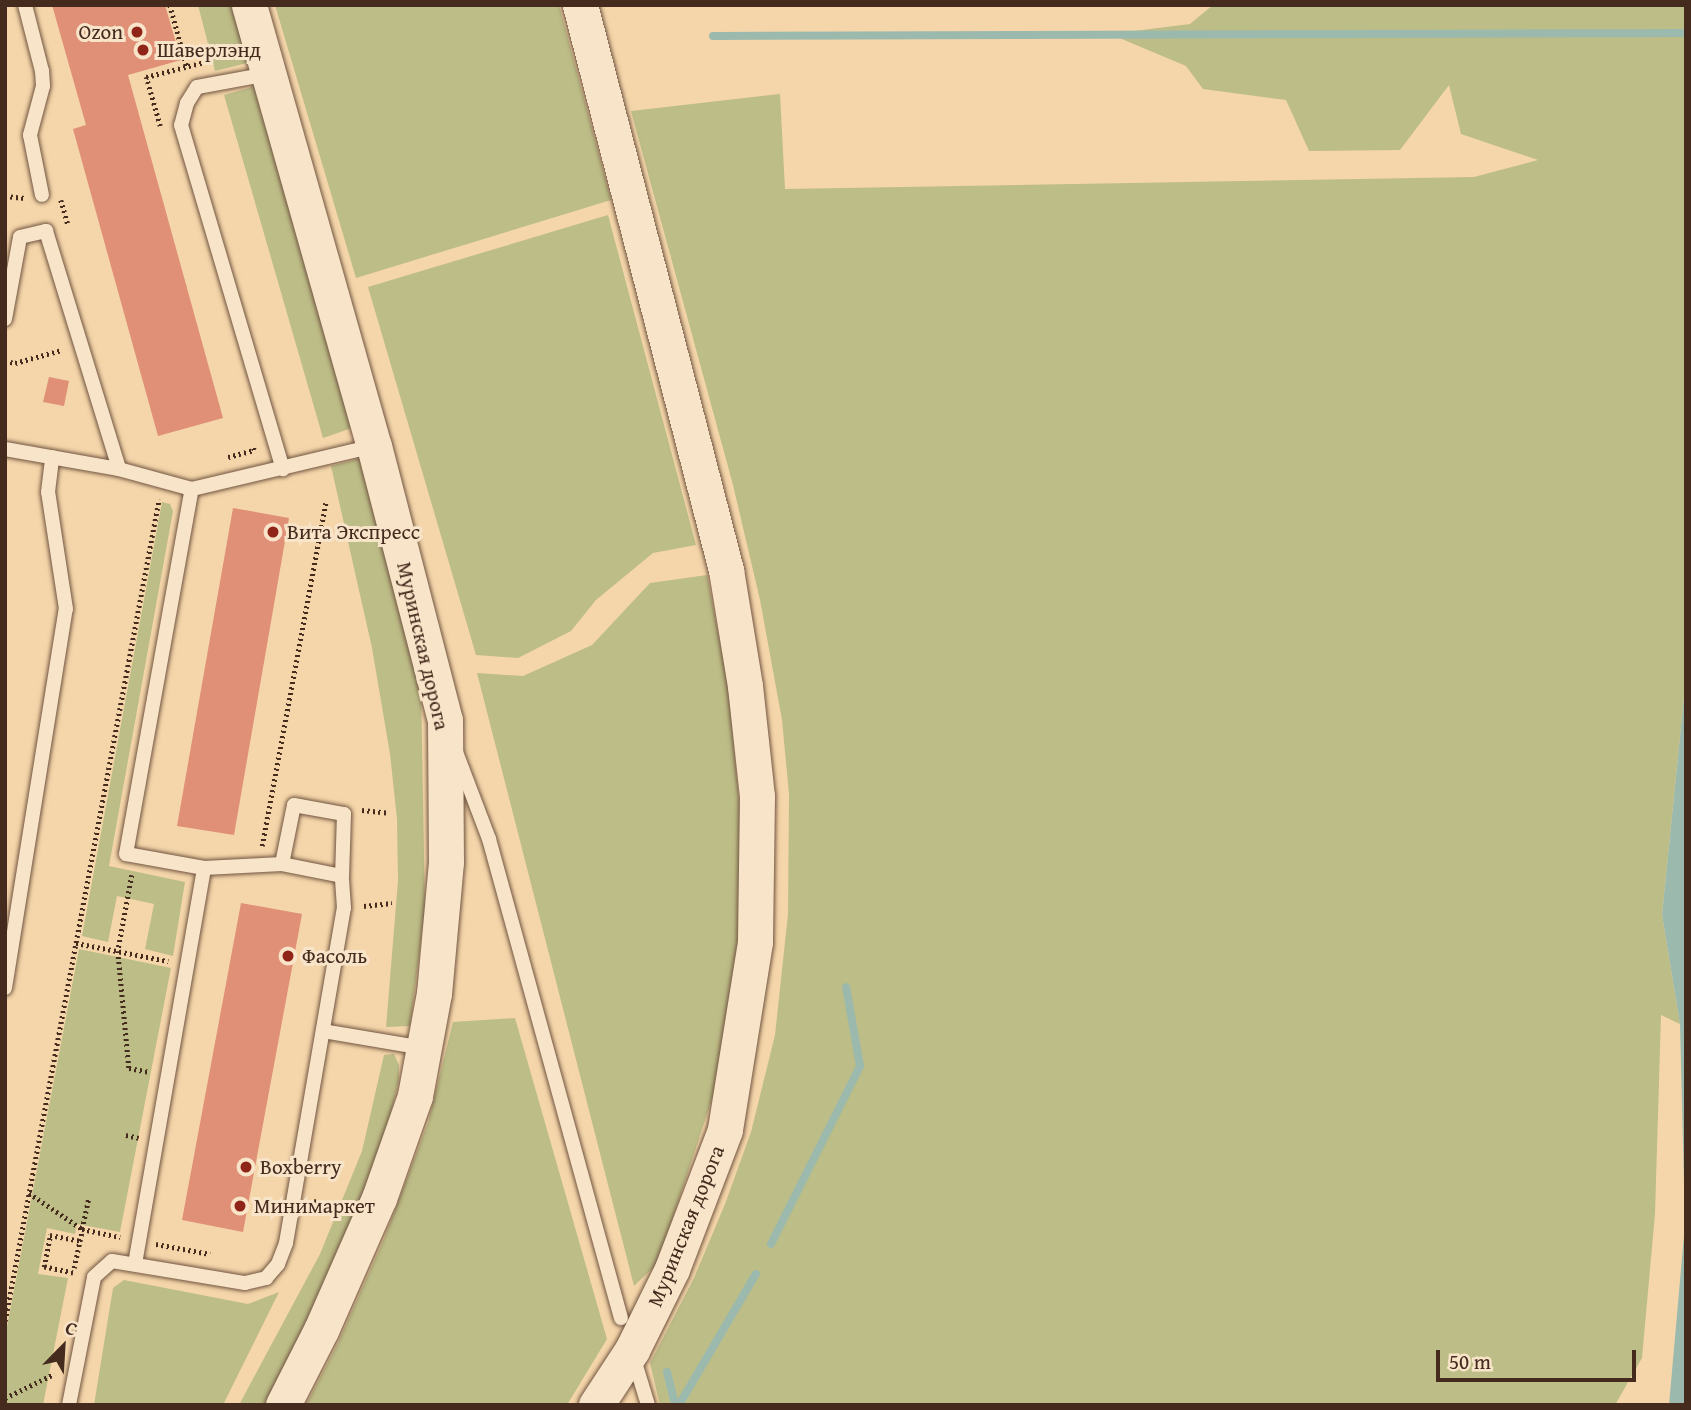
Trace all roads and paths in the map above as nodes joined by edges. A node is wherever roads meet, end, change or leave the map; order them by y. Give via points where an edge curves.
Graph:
1 (25, 5) edge
2 (170, 5) edge
3 (249, 5) edge
4 (580, 5) edge
5 (205, 62) dead end
6 (187, 67) junction
7 (268, 74) junction
8 (162, 130) dead end
9 (59, 192) dead end
10 (42, 195) dead end
11 (69, 231) dead end
12 (5, 319) edge
13 (82, 345) junction
14 (5, 361) edge
15 (250, 437) dead end
16 (374, 446) junction
17 (5, 449) edge
18 (52, 457) junction
19 (215, 461) dead end
20 (120, 469) junction
21 (283, 469) junction
22 (192, 489) junction
23 (160, 492) dead end
24 (326, 501) dead end
25 (445, 720) junction
26 (261, 853) dead end
27 (136, 856) junction
28 (282, 863) junction
29 (204, 868) junction
30 (342, 876) junction
31 (76, 943) junction
32 (118, 951) junction
33 (187, 964) junction
34 (5, 988) edge
35 (323, 1031) junction
36 (424, 1048) junction
37 (129, 1068) dead end
38 (29, 1193) junction
39 (88, 1200) dead end
40 (155, 1231) dead end
41 (80, 1241) dead end
42 (153, 1243) dead end
43 (135, 1264) junction
44 (74, 1273) dead end
45 (621, 1318) dead end
46 (5, 1321) edge
47 (637, 1369) dead end
48 (54, 1374) dead end
49 (5, 1398) edge
50 (69, 1405) edge
51 (283, 1405) edge
52 (596, 1405) edge
53 (648, 1405) edge

1 - 10 lane via 42,71 43,86 30,135
2 - 6 path
3 - 7 street, Муринская дорога
4 - 52 street, Муринская дорога via 726,570 757,796 755,942 725,1130 672,1269 632,1350
5 - 6 path
6 - 8 path via 146,77
7 - 16 street, Муринская дорога
7 - 21 lane via 197,87 181,125
9 - 11 path
12 - 13 lane via 20,237 46,231
13 - 14 path
13 - 20 lane
15 - 19 path via 254,450
16 - 21 lane
16 - 25 street, Муринская дорога
17 - 18 lane
18 - 20 lane
18 - 34 lane via 48,492 66,609
20 - 22 lane
21 - 22 lane
22 - 27 lane via 126,854
23 - 31 path
24 - 26 path
25 - 36 street, Муринская дорога via 446,862
25 - 45 lane via 489,839
27 - 29 lane
27 - 32 path
28 - 29 lane
28 - 30 lane
28 - 30 lane via 294,805 344,814
29 - 33 lane
30 - 35 lane via 344,908
31 - 32 path
31 - 38 path
32 - 33 path
32 - 37 path
33 - 43 lane
35 - 36 lane
35 - 43 lane via 286,1243 278,1264 266,1278 245,1283
36 - 51 street, Муринская дорога via 415,1096 379,1198
38 - 39 path via 82,1230
38 - 46 path
40 - 42 path
41 - 44 path via 50,1235 44,1267
43 - 50 lane via 112,1261 94,1277
47 - 53 lane
48 - 49 path

